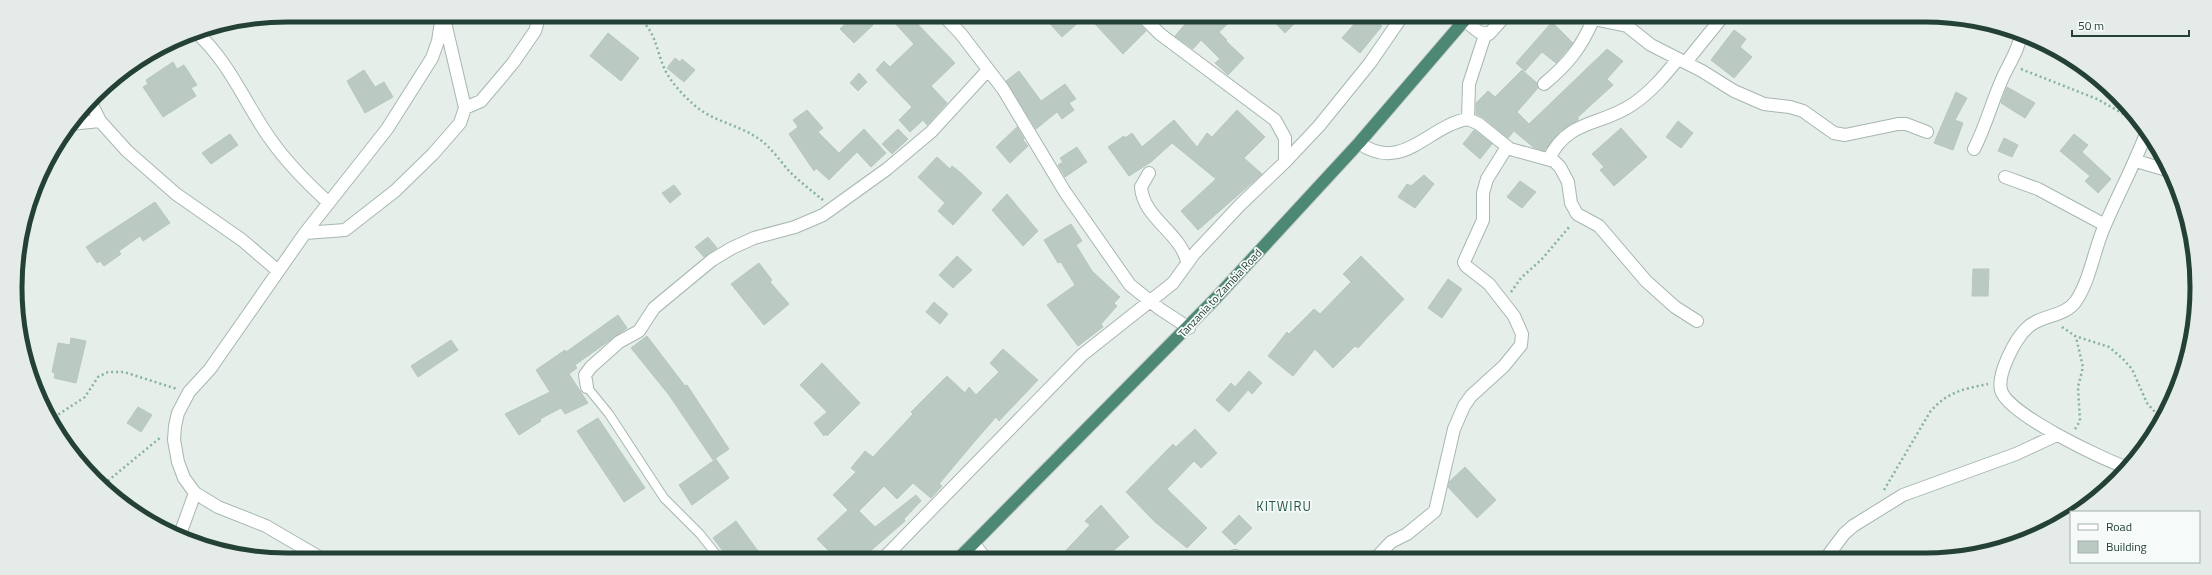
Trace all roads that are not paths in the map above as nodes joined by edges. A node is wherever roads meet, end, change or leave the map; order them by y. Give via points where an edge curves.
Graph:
1 (441, 22) edge
2 (444, 22) edge
3 (538, 22) edge
4 (950, 22) edge
5 (1148, 22) edge
6 (1398, 22) edge
7 (1462, 22) edge
8 (1472, 22) edge
9 (1501, 22) edge
10 (1592, 22) edge
11 (1606, 22) edge
12 (1717, 22) edge
13 (1485, 34) junction
14 (200, 37) edge
15 (2020, 40) edge
16 (1682, 60) junction
17 (988, 70) junction
18 (1544, 84) dead end
19 (93, 107) edge
20 (465, 108) junction
21 (1468, 119) junction
22 (100, 121) junction
23 (79, 123) edge
24 (1927, 132) dead end
25 (2144, 139) edge
26 (1359, 143) junction
27 (1506, 147) junction
28 (1974, 150) dead end
29 (1548, 159) junction
30 (2136, 161) junction
31 (1285, 162) junction
32 (2162, 169) edge
33 (1149, 173) dead end
34 (2005, 177) dead end
35 (329, 203) junction
36 (2105, 225) junction
37 (305, 233) junction
38 (1187, 262) junction
39 (277, 270) junction
40 (1150, 301) junction
41 (1697, 321) dead end
42 (1188, 328) junction
43 (587, 386) joint
44 (2062, 438) junction
45 (2121, 466) edge
46 (195, 493) junction
47 (181, 531) edge
48 (974, 544) junction
49 (312, 553) edge
50 (715, 553) edge
51 (889, 553) edge
52 (964, 553) edge
53 (981, 553) edge
54 (1380, 553) edge
55 (1830, 553) edge

1 - 35 street via 432,58 387,129
2 - 20 street
3 - 20 street via 535,31 513,63 481,101
4 - 17 street
5 - 31 street via 1160,34 1275,120 1285,138
6 - 31 street via 1362,75
7 - 26 highway, Tanzania to Zambia Road
8 - 13 street
9 - 13 street via 1493,32
10 - 18 street via 1582,43 1566,65
11 - 16 street via 1625,25 1651,45
12 - 16 street
13 - 21 street via 1469,84
14 - 35 street via 239,84 271,140 304,180
15 - 28 street
16 - 24 street via 1747,98 1764,104 1803,111 1834,133 1852,134 1898,124
16 - 29 street via 1632,105 1568,134 1555,146
17 - 40 street via 1003,89 1065,192 1130,284
17 - 43 street via 926,136 887,169 835,207 812,221 754,238 712,260 654,308 639,331 619,342 591,367 585,375
19 - 22 street
20 - 37 street via 460,122 433,154 395,191 352,225 345,230
21 - 26 street via 1403,151 1386,153
21 - 27 street via 1479,124
22 - 23 street
22 - 39 street via 127,151 176,194 242,240
25 - 30 street
26 - 42 highway, Tanzania to Zambia Road
27 - 29 street
27 - 54 street via 1486,179 1483,220 1464,260 1466,266 1489,284 1520,327 1521,345 1512,358 1471,396 1464,406 1454,429 1435,510
29 - 41 street via 1560,167 1564,174 1571,203 1579,216 1599,226 1646,281 1675,307
30 - 32 street
30 - 36 street
31 - 38 street via 1240,205
33 - 38 street via 1141,186 1143,200 1181,246
34 - 36 street via 2038,190
35 - 37 street
36 - 44 street via 2075,302 2066,311 2028,327 2021,334 2000,377 2001,391 2009,402
37 - 39 street
38 - 40 street via 1172,282
39 - 46 street via 210,369 189,392 178,413 174,440 178,462 184,478
40 - 42 street
40 - 51 street via 1082,355
42 - 48 highway, Tanzania to Zambia Road
43 - 50 lane via 609,414 664,498
44 - 45 street
44 - 55 street via 1903,495 1853,526
46 - 47 street
46 - 49 street via 218,508 266,526
48 - 52 highway, Tanzania to Zambia Road
48 - 53 street

